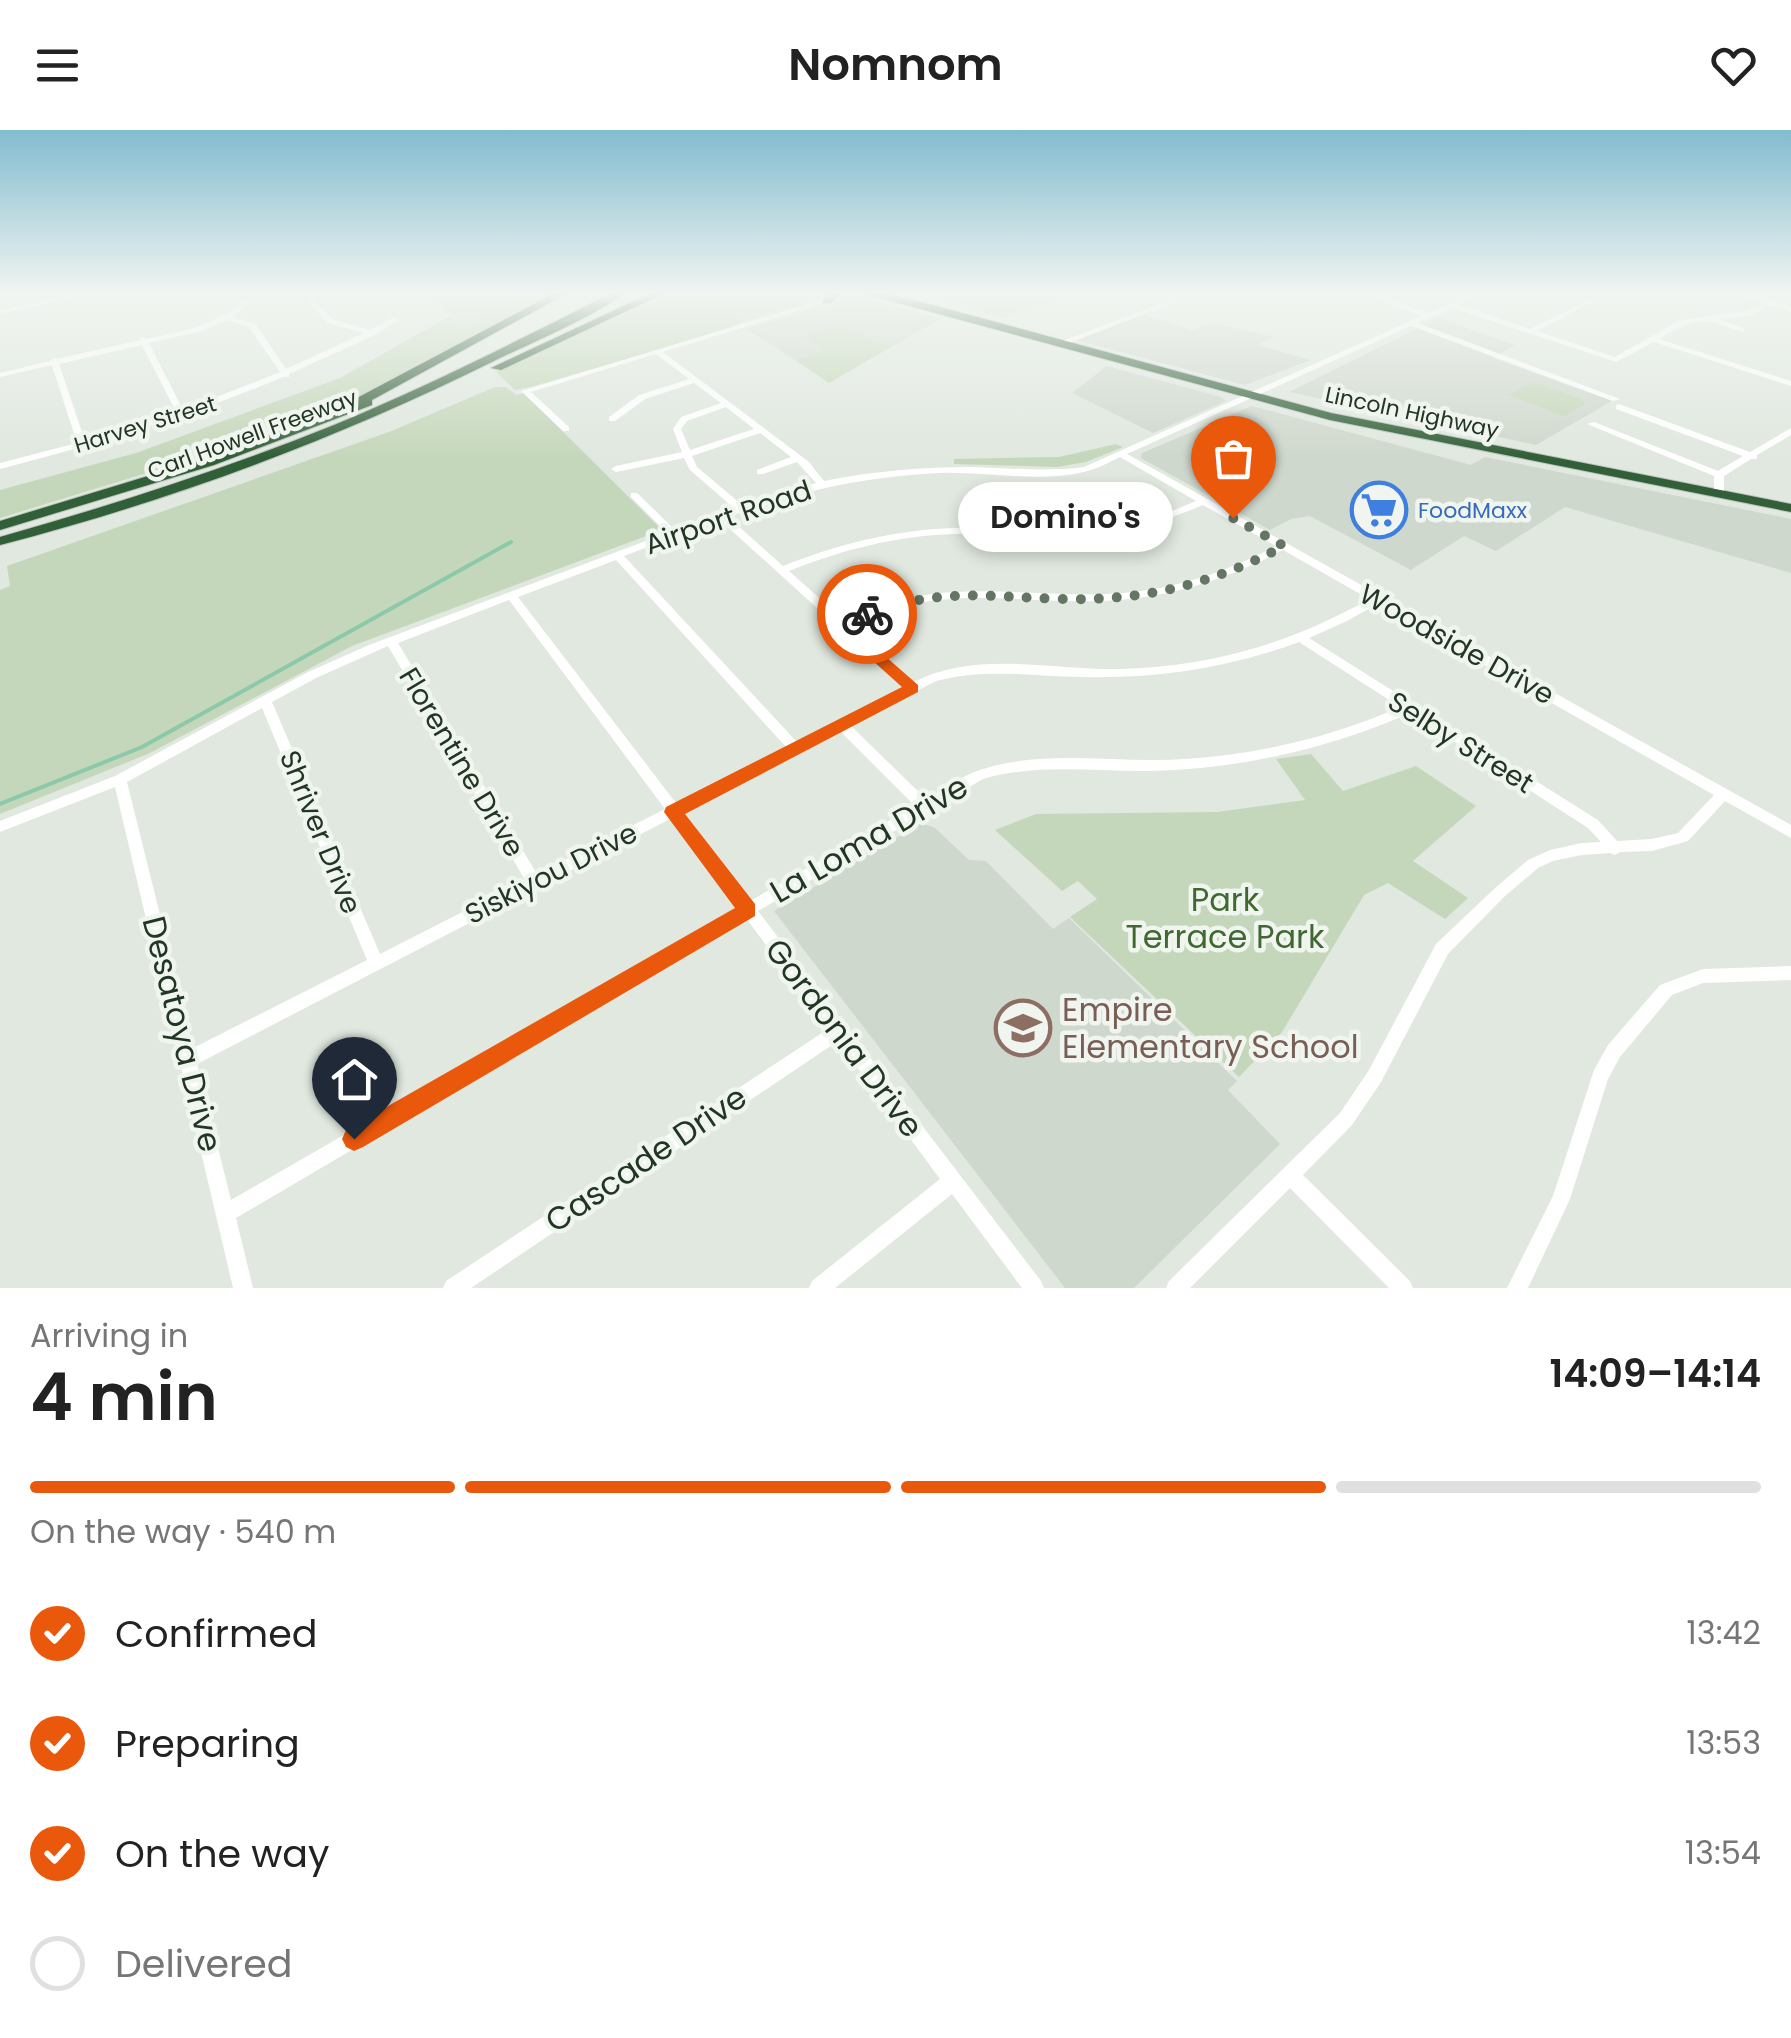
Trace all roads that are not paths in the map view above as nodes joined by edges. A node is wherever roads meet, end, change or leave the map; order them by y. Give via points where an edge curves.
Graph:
1 (112, 348) edge
2 (148, 348) edge
3 (268, 348) edge
4 (341, 348) edge
5 (463, 348) edge
6 (485, 348) edge
7 (509, 348) edge
8 (537, 348) edge
9 (671, 348) edge
10 (1076, 348) edge
11 (1357, 348) edge
12 (1473, 348) edge
13 (1579, 348) edge
14 (1637, 348) edge
15 (1683, 348) edge
16 (658, 352) junction
17 (54, 361) junction
18 (0, 374) edge
19 (286, 375) junction
20 (696, 380) junction
21 (1788, 380) edge
22 (1252, 396) junction
23 (727, 404) junction
24 (181, 414) junction
25 (612, 420) dead end
26 (1591, 424) dead end
27 (309, 426) junction
28 (566, 429) dead end
29 (762, 430) junction
30 (1791, 431) edge
31 (82, 445) junction
32 (688, 454) junction
33 (1122, 456) junction
34 (1754, 456) junction
35 (798, 458) junction
36 (0, 466) edge
37 (616, 468) dead end
38 (760, 472) dead end
39 (1719, 475) junction
40 (192, 482) junction
41 (822, 485) junction
42 (1718, 494) junction
43 (634, 495) dead end
44 (1204, 501) junction
45 (740, 508) junction
46 (1791, 508) edge
47 (721, 516) junction
48 (0, 526) edge
49 (674, 534) junction
50 (0, 541) edge
51 (1284, 546) junction
52 (617, 555) junction
53 (781, 570) junction
54 (511, 594) junction
55 (1377, 598) junction
56 (842, 626) junction
57 (1302, 640) junction
58 (391, 641) junction
59 (913, 688) junction
60 (265, 700) junction
61 (1408, 709) junction
62 (842, 725) junction
63 (796, 749) junction
64 (120, 780) junction
65 (1724, 794) junction
66 (925, 807) junction
67 (673, 812) junction
68 (0, 826) edge
69 (1791, 832) edge
70 (1615, 848) junction
71 (534, 882) junction
72 (748, 910) junction
73 (376, 964) junction
74 (1791, 973) edge
75 (839, 1030) junction
76 (188, 1060) junction
77 (1290, 1176) junction
78 (953, 1181) junction
79 (225, 1214) junction
80 (243, 1288) edge
81 (453, 1288) edge
82 (819, 1288) edge
83 (1034, 1288) edge
84 (1176, 1288) edge
85 (1403, 1288) edge
86 (1517, 1288) edge

1 - 17 street
2 - 24 street
3 - 19 street
4 - 19 street, Harvey Street
5 - 27 highway
6 - 27 highway, Carl Howell Freeway
7 - 40 highway, Carl Howell Freeway via 399,402
8 - 40 highway via 416,402
9 - 16 street
10 - 22 highway, Lincoln Highway
11 - 22 street, Airport Road
12 - 34 street
13 - 14 street via 1616,360
15 - 21 street
16 - 20 street
16 - 28 street via 525,390
17 - 18 street
17 - 31 street
19 - 24 street, Harvey Street
20 - 23 street
20 - 25 street via 642,397
22 - 33 street, Airport Road
22 - 42 highway, Lincoln Highway
23 - 29 street
23 - 32 street via 678,423
24 - 31 street, Harvey Street
26 - 39 street
27 - 48 highway, Carl Howell Freeway
29 - 32 street
29 - 35 street
30 - 34 street
31 - 36 street, Harvey Street
32 - 37 street
32 - 45 street via 696,471
33 - 41 street, Airport Road via 1061,473 920,471
33 - 44 street, Woodside Drive
34 - 39 street
35 - 38 street
35 - 41 street
39 - 42 street
40 - 50 highway, Carl Howell Freeway
41 - 45 street, Airport Road
42 - 46 highway, Lincoln Highway
43 - 49 street
44 - 51 street, Woodside Drive
44 - 53 street via 1124,530 917,534 848,547
45 - 47 street, Airport Road
47 - 49 street, Airport Road
47 - 53 street
49 - 52 street, Airport Road
51 - 55 street, Woodside Drive
51 - 56 street via 1222,577 1170,591 1098,598 939,595
52 - 54 street, Airport Road
52 - 63 street
53 - 56 street
54 - 58 street, Airport Road
54 - 67 street, Gordonia Drive
55 - 57 street, Siskiyou Drive
55 - 65 street, Woodside Drive
56 - 59 street
57 - 59 street, Siskiyou Drive via 1171,669 1111,674 974,668
57 - 61 street, Selby Street
58 - 60 street, Airport Road
58 - 71 street, Florentine Drive
59 - 62 street, Siskiyou Drive
60 - 64 street, Airport Road
60 - 73 street, Shriver Drive
61 - 66 street, La Loma Drive via 1349,733 1228,760 1011,766 978,775
61 - 70 street, Selby Street via 1593,824
62 - 63 street, Siskiyou Drive
62 - 66 street
63 - 67 street, Siskiyou Drive
64 - 68 street, Airport Road
64 - 76 street, Desatoya Drive
65 - 69 street, Woodside Drive
65 - 70 street via 1683,838
66 - 72 street, La Loma Drive
67 - 71 street, Siskiyou Drive
67 - 72 street, Gordonia Drive
70 - 77 street via 1582,849 1533,864 1442,949 1346,1120
71 - 73 street, Siskiyou Drive
72 - 75 street, Gordonia Drive
72 - 79 street, La Loma Drive
73 - 76 street, Siskiyou Drive
74 - 86 street via 1703,976 1666,990 1600,1076 1561,1199
75 - 78 street, Gordonia Drive
75 - 81 street, Cascade Drive
76 - 79 street, Desatoya Drive
77 - 84 street
77 - 85 street
78 - 82 street
78 - 83 street, Gordonia Drive
79 - 80 street, Desatoya Drive

